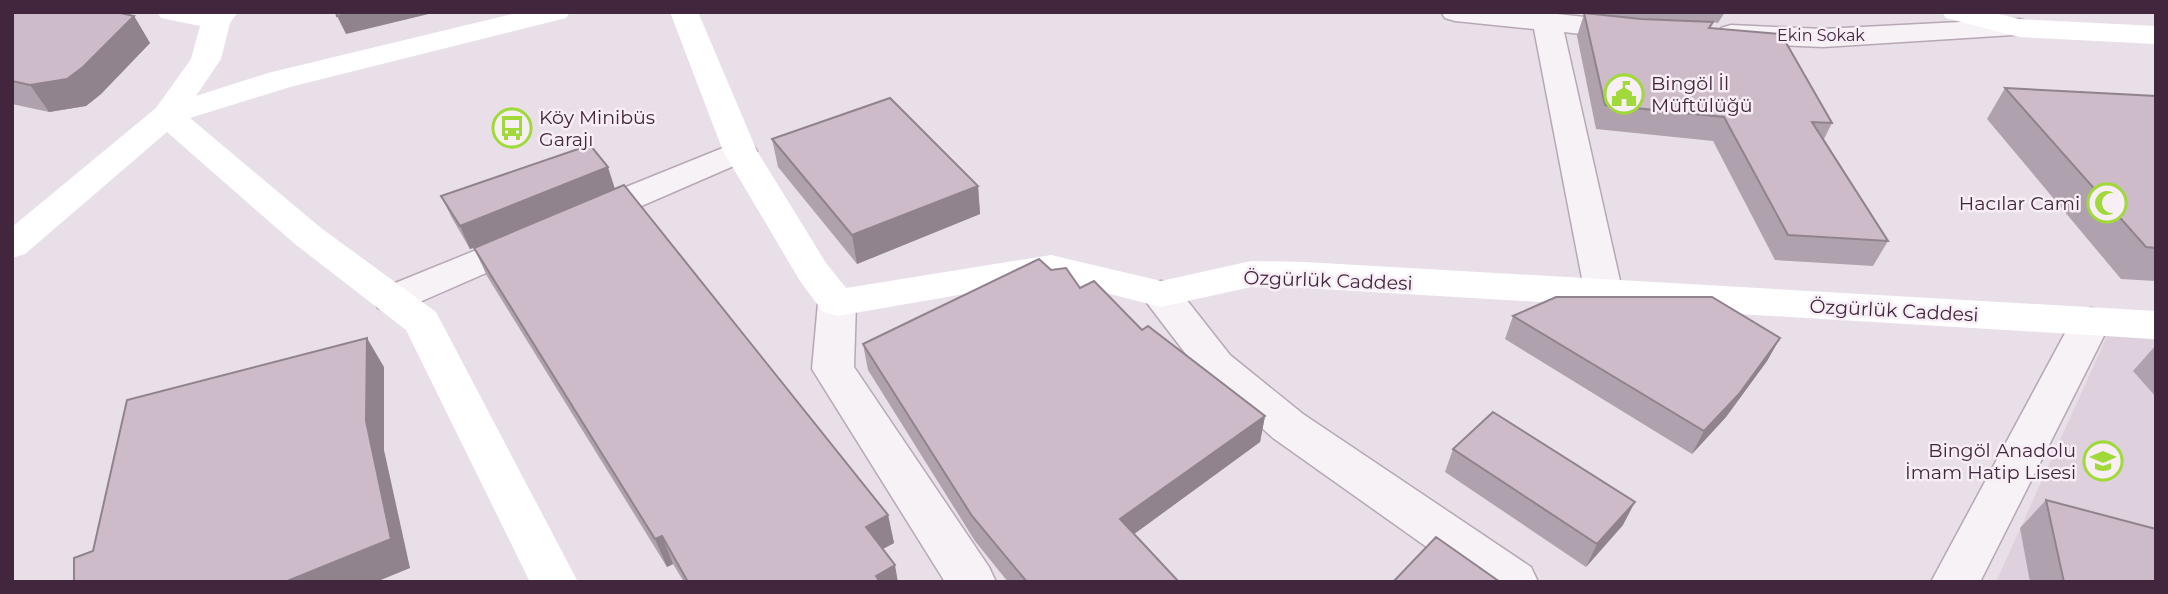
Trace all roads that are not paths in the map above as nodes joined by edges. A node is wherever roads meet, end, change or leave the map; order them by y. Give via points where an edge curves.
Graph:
1 (171, 12) edge
2 (556, 12) edge
3 (684, 12) edge
4 (1455, 12) edge
5 (1956, 12) edge
6 (220, 17) edge
7 (1547, 22) junction
8 (1824, 25) edge
9 (2019, 28) junction
10 (1660, 32) edge
11 (1701, 33) edge
12 (2156, 35) edge
13 (167, 115) junction
14 (740, 151) junction
15 (12, 246) edge
16 (1161, 293) junction
17 (1604, 293) junction
18 (392, 299) junction
19 (837, 303) junction
20 (2091, 321) junction
21 (2156, 325) edge
22 (554, 582) edge
23 (972, 582) edge
24 (1514, 582) edge
25 (1955, 582) edge

1 - 6 street
2 - 13 street via 279,80
3 - 14 street
4 - 7 street
5 - 9 street
6 - 13 street via 206,59
7 - 10 street
7 - 17 street
8 - 9 street, Ekin Sokak
8 - 11 street, Ekin Sokak
9 - 12 street
13 - 15 street
13 - 18 street via 308,236
14 - 18 street
14 - 19 street via 813,272
16 - 17 street, Özgürlük Caddesi via 1251,274
16 - 19 street, Özgürlük Caddesi via 1051,268
16 - 24 street via 1216,365 1288,426
17 - 20 street, Özgürlük Caddesi
18 - 22 street via 422,321
19 - 23 street via 833,369
20 - 21 street, Özgürlük Caddesi
20 - 25 street

